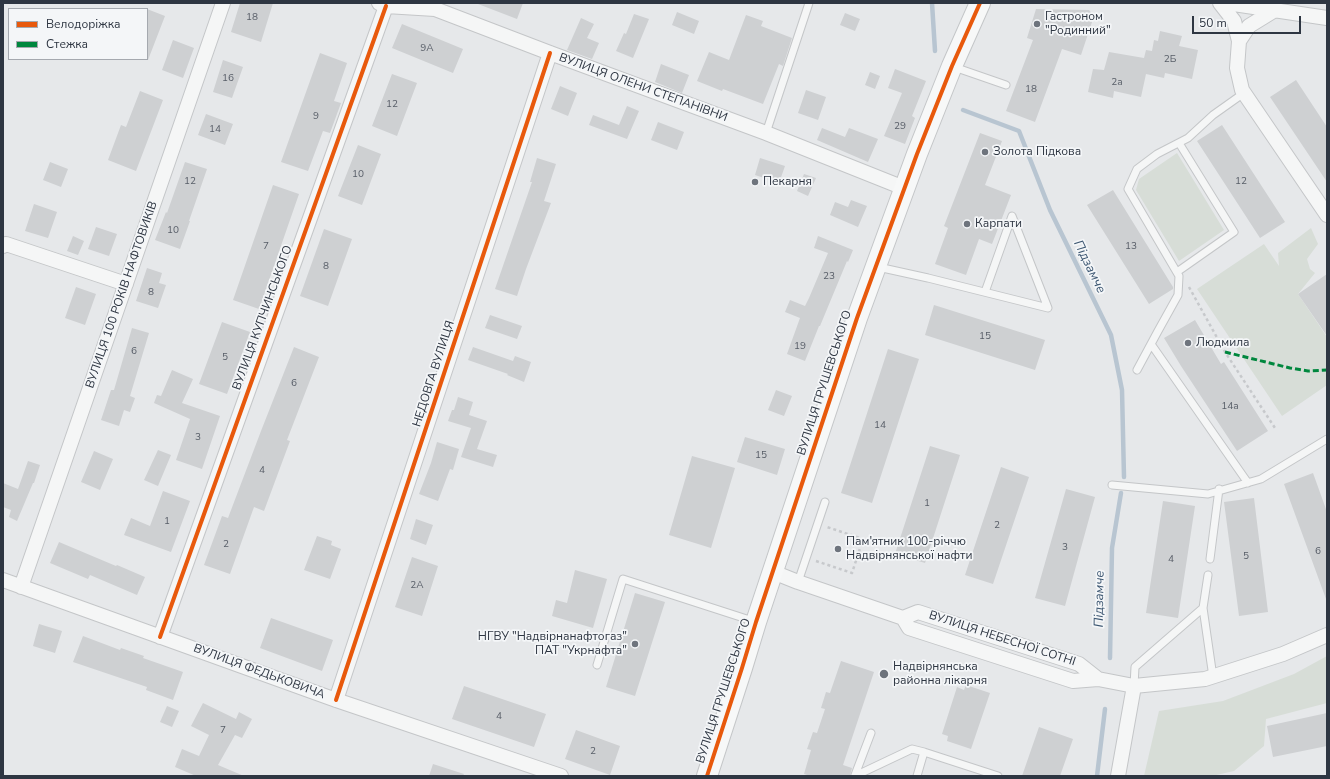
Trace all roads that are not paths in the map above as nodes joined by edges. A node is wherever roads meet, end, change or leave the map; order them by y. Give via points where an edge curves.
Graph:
1 (223, 3) edge
2 (809, 3) edge
3 (1220, 3) edge
4 (1227, 3) edge
5 (382, 4) edge
6 (979, 4) edge
7 (436, 6) edge
8 (1275, 10) junction
9 (1327, 18) edge
10 (1239, 41) junction
11 (550, 53) junction
12 (952, 66) junction
13 (1006, 85) dead end
14 (1244, 93) junction
15 (766, 133) junction
16 (1179, 143) junction
17 (904, 188) junction
18 (1327, 215) edge
19 (3, 246) edge
20 (876, 267) junction
21 (1177, 272) junction
22 (126, 284) junction
23 (984, 292) junction
24 (1150, 344) junction
25 (1137, 370) dead end
26 (1327, 440) edge
27 (1248, 483) junction
28 (1112, 485) dead end
29 (1218, 490) junction
30 (825, 502) dead end
31 (1210, 559) dead end
32 (773, 572) junction
33 (1208, 575) dead end
34 (3, 580) edge
35 (798, 582) junction
36 (21, 587) junction
37 (1203, 608) junction
38 (756, 622) junction
39 (1327, 635) edge
40 (160, 637) junction
41 (597, 664) dead end
42 (1213, 677) junction
43 (1134, 686) junction
44 (336, 700) junction
45 (871, 733) dead end
46 (924, 752) junction
47 (860, 762) junction
48 (875, 766) junction
49 (855, 775) edge
50 (561, 776) edge
51 (707, 776) edge
52 (917, 776) edge
53 (998, 776) edge
54 (1118, 776) edge

1 - 22 street, ВУЛИЦЯ 100 РОКІВ НАФТОВИКІВ
2 - 15 lane
3 - 10 street via 1234,20
4 - 8 street
5 - 7 street, ВУЛИЦЯ ОЛЕНИ СТЕПАНІВНИ
5 - 40 street, ВУЛИЦЯ КУПЧИНСЬКОГО
6 - 12 street, ВУЛИЦЯ ГРУШЕВСЬКОГО
7 - 11 street, ВУЛИЦЯ ОЛЕНИ СТЕПАНІВНИ
8 - 9 street
8 - 10 street via 1249,26
10 - 14 street via 1237,68
11 - 15 street, ВУЛИЦЯ ОЛЕНИ СТЕПАНІВНИ
11 - 44 street, НЕДОВГА ВУЛИЦЯ
12 - 13 lane
12 - 17 street, ВУЛИЦЯ ГРУШЕВСЬКОГО
14 - 16 lane
14 - 18 street
15 - 17 street, ВУЛИЦЯ ОЛЕНИ СТЕПАНІВНИ
16 - 21 lane via 1137,168 1128,190
16 - 21 lane via 1234,232
17 - 20 street, ВУЛИЦЯ ГРУШЕВСЬКОГО
19 - 22 street via 6,244
20 - 23 lane
20 - 32 street, ВУЛИЦЯ ГРУШЕВСЬКОГО
21 - 24 lane via 1178,295
22 - 36 street, ВУЛИЦЯ 100 РОКІВ НАФТОВИКІВ
23 - 23 lane via 1048,308 1012,216 1000,251
24 - 25 lane
24 - 27 lane
26 - 27 lane via 1261,479
27 - 29 lane
28 - 29 lane via 1208,494
29 - 31 lane
30 - 35 lane
32 - 35 street, ВУЛИЦЯ НЕБЕСНОЇ СОТНІ
32 - 38 street, ВУЛИЦЯ ГРУШЕВСЬКОГО
33 - 37 lane
34 - 36 street, ВУЛИЦЯ ФЕДЬКОВИЧА
35 - 43 street, ВУЛИЦЯ НЕБЕСНОЇ СОТНІ via 903,618 909,628 1073,681 1098,679
36 - 40 street, ВУЛИЦЯ ФЕДЬКОВИЧА
37 - 42 lane
37 - 43 lane via 1135,667
38 - 41 lane via 623,578
38 - 51 street, ВУЛИЦЯ ГРУШЕВСЬКОГО
39 - 42 street, ВУЛИЦЯ НЕБЕСНОЇ СОТНІ via 1283,654
40 - 44 street, ВУЛИЦЯ ФЕДЬКОВИЧА
42 - 43 street, ВУЛИЦЯ НЕБЕСНОЇ СОТНІ
43 - 54 street
44 - 50 street, ВУЛИЦЯ ФЕДЬКОВИЧА
45 - 47 lane
46 - 48 lane via 912,749
46 - 52 lane
46 - 53 lane
47 - 48 lane
47 - 49 lane
48 - 49 lane

